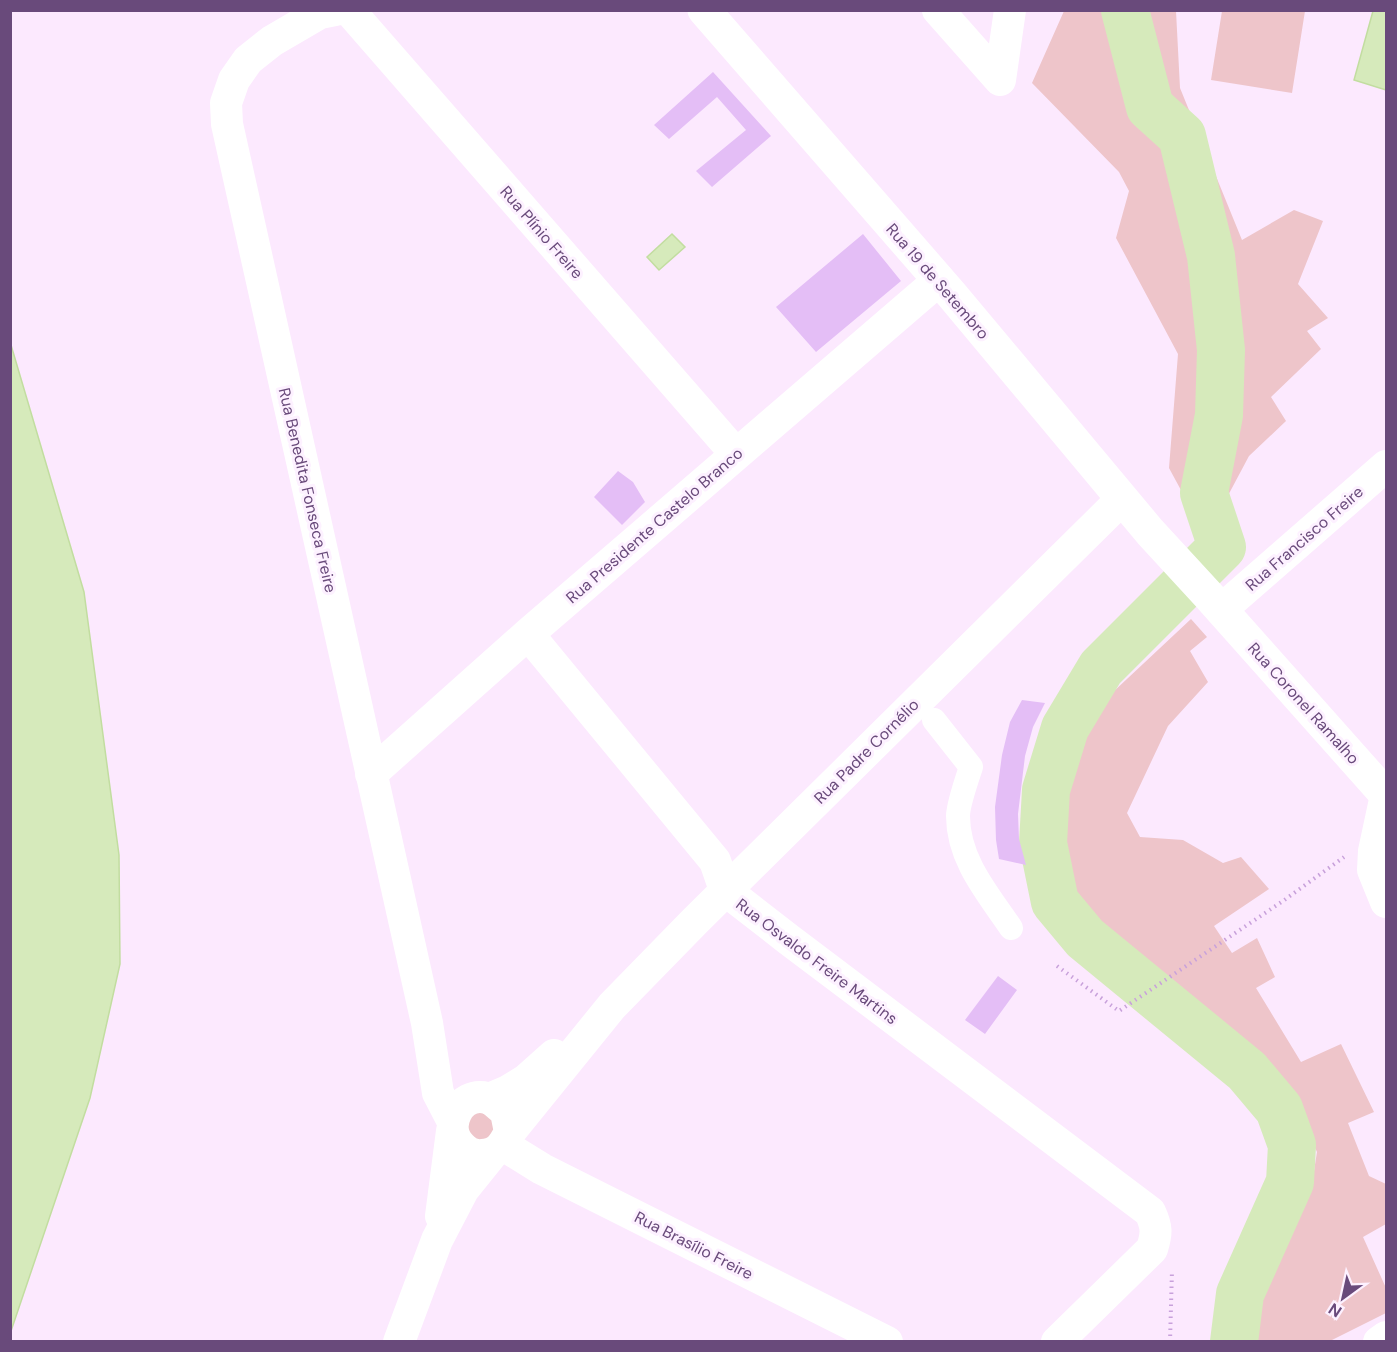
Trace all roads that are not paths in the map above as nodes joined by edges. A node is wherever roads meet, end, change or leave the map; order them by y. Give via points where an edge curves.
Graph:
1 (335, 10) edge
2 (349, 10) edge
3 (704, 10) edge
4 (938, 10) edge
5 (1010, 10) edge
6 (939, 280) junction
7 (736, 454) junction
8 (1386, 465) edge
9 (1122, 499) junction
10 (1169, 554) joint
11 (1215, 603) junction
12 (528, 634) junction
13 (934, 720) dead end
14 (371, 774) junction
15 (1386, 795) edge
16 (725, 890) junction
17 (1386, 902) edge
18 (1011, 928) dead end
19 (612, 1006) junction
20 (427, 1023) junction
21 (484, 1098) junction
22 (452, 1126) junction
23 (502, 1144) junction
24 (437, 1240) junction
25 (1386, 1337) edge
26 (399, 1341) edge
27 (887, 1341) edge
28 (1057, 1341) edge
29 (1378, 1341) edge

1 - 14 street, Rua Benedita Fonseca Freire via 320,13 248,60 234,80 226,103 227,124
2 - 7 street, Rua Plínio Freire
3 - 6 main road, Rua 19 de Setembro
4 - 5 street via 1000,80
6 - 7 street, Rua Presidente Castelo Branco
6 - 9 main road, Rua 19 de Setembro
7 - 12 street, Rua Presidente Castelo Branco
8 - 11 street, Rua Francisco Freire
9 - 10 main road, Rua 19 de Setembro
9 - 16 street, Rua Padre Cornélio
10 - 11 main road, Rua Coronel Ramalho
11 - 15 main road, Rua Coronel Ramalho
12 - 14 street, Rua Presidente Castelo Branco
12 - 16 street, Rua Osvaldo Freire Martins via 715,861
13 - 18 street via 970,767 958,815 961,841 971,869
14 - 20 street, Rua Benedita Fonseca Freire
15 - 17 street via 1373,870
16 - 19 street, Rua Padre Cornélio
16 - 28 street, Rua Osvaldo Freire Martins via 1150,1212 1156,1225 1152,1249
19 - 21 street, Rua Padre Cornélio via 525,1080 508,1091
19 - 23 street, Rua Padre Cornélio
20 - 21 street via 447,1072 465,1090
20 - 22 street via 438,1092
21 - 22 street via 467,1101 458,1109
21 - 23 street via 506,1112
22 - 23 street via 457,1143 466,1152 479,1156
22 - 24 street, Rua Padre Cornélio
23 - 24 street, Rua Padre Cornélio via 463,1190
23 - 27 street, Rua Brasílio Freire via 542,1169
24 - 26 street, Rua Padre Cornélio
25 - 29 street

